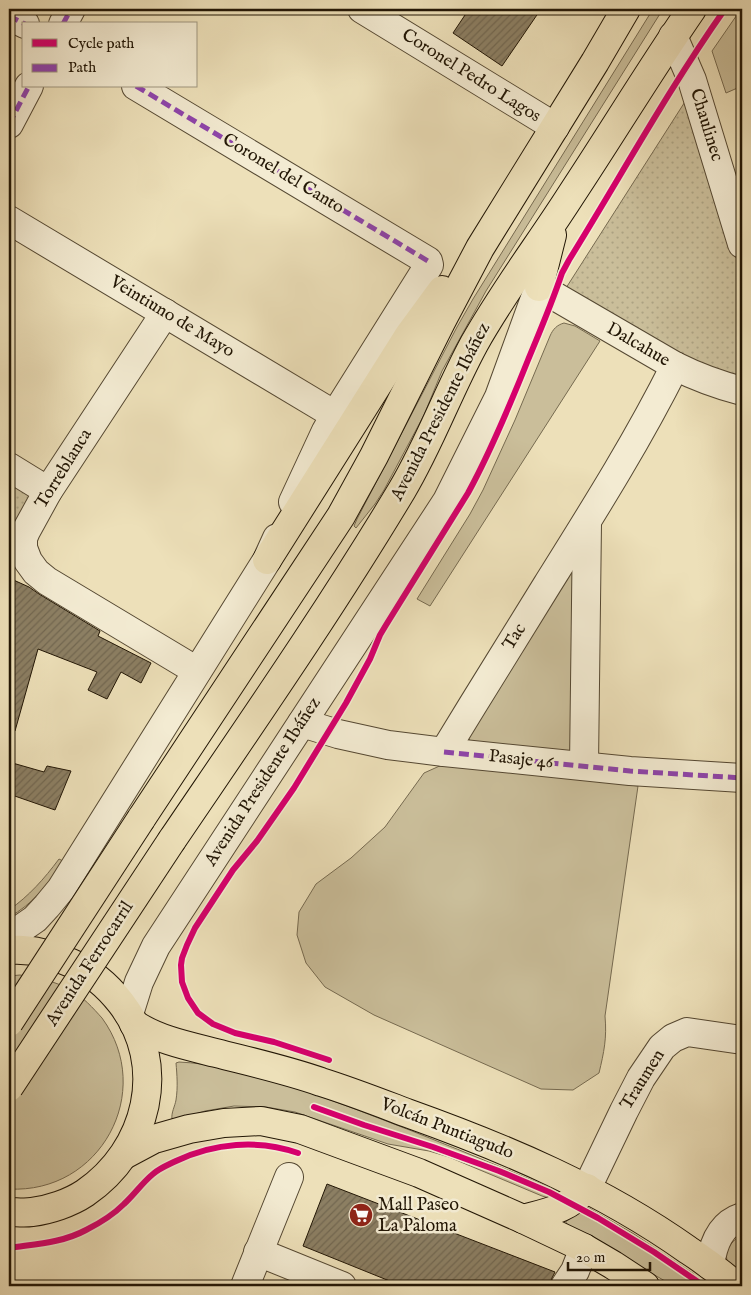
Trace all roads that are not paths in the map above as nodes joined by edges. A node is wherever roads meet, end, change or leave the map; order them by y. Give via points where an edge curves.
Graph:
1 (71, 9) edge
2 (362, 9) edge
3 (626, 9) edge
4 (692, 9) edge
5 (9, 16) edge
6 (22, 22) edge
7 (64, 22) edge
8 (673, 36) junction
9 (28, 88) edge
10 (139, 88) edge
11 (9, 124) edge
12 (555, 127) junction
13 (557, 216) junction
14 (9, 220) edge
15 (742, 244) edge
16 (480, 248) junction
17 (539, 287) junction
18 (165, 313) junction
19 (675, 366) junction
20 (742, 391) edge
21 (335, 415) junction
22 (9, 467) edge
23 (48, 491) junction
24 (587, 522) junction
25 (266, 560) junction
26 (197, 671) junction
27 (302, 723) junction
28 (444, 752) junction
29 (584, 766) junction
30 (742, 778) edge
31 (172, 840) joint
32 (9, 937) edge
33 (9, 950) edge
34 (132, 1019) junction
35 (9, 1022) edge
36 (742, 1040) edge
37 (9, 1088) edge
38 (124, 1155) junction
39 (289, 1178) dead end
40 (587, 1188) junction
41 (9, 1212) edge
42 (742, 1217) edge
43 (524, 1218) junction
44 (584, 1248) junction
45 (258, 1252) junction
46 (709, 1275) edge
47 (244, 1286) edge
48 (342, 1286) edge
49 (566, 1286) edge
50 (645, 1286) edge
51 (736, 1286) edge

1 - 7 street
2 - 12 street, Coronel Pedro Lagos
3 - 12 main road
4 - 8 main road, Avenida Presidente Ibáñez
5 - 6 street
8 - 13 main road, Avenida Presidente Ibáñez
8 - 15 street, Chaulinec via 692,80
9 - 11 street
10 - 21 street, Coronel del Canto via 428,261 429,265
12 - 16 main road
13 - 17 main road
13 - 31 main road, Avenida Presidente Ibáñez via 498,303 474,345 416,467 302,647
14 - 18 street, Veintiuno de Mayo
16 - 25 main road via 437,296 409,335
16 - 35 main road, Avenida Ferrocarril, bridge via 341,516
17 - 19 street, Dalcahue
17 - 27 street, Avenida Presidente Ibáñez via 499,397 446,501
18 - 21 street, Veintiuno de Mayo
18 - 23 street, Torreblanca
19 - 20 street, Dalcahue
19 - 24 street, Tac
21 - 25 street
22 - 23 street
23 - 26 street, Torreblanca via 23,538 23,548 36,572
24 - 28 street, Tac
24 - 29 street, Tac
25 - 26 street
26 - 32 street via 60,889 35,919
27 - 28 street, Pasaje 46 via 388,745
27 - 34 street, Avenida Presidente Ibáñez via 156,946 139,982
28 - 29 street, Pasaje 46
29 - 30 street, Pasaje 46
31 - 37 main road, Avenida Ferrocarril, bridge
33 - 34 main road via 53,954 83,968 109,988
34 - 38 main road via 147,1067 147,1090 136,1135
34 - 40 main road, Volcán Puntiagudo via 146,1032 322,1082 464,1134
36 - 40 street, Traumen via 687,1032 662,1047 641,1078
38 - 41 main road via 106,1177 84,1194 32,1212
38 - 43 main road via 154,1139 189,1129 262,1121 300,1129 353,1148
39 - 45 street
40 - 43 main road via 559,1209
40 - 46 main road, Volcán Puntiagudo via 672,1238
42 - 46 street via 718,1235
43 - 44 main road
44 - 49 street
44 - 50 main road
45 - 47 street
45 - 48 street
46 - 51 main road, Volcán Puntiagudo

